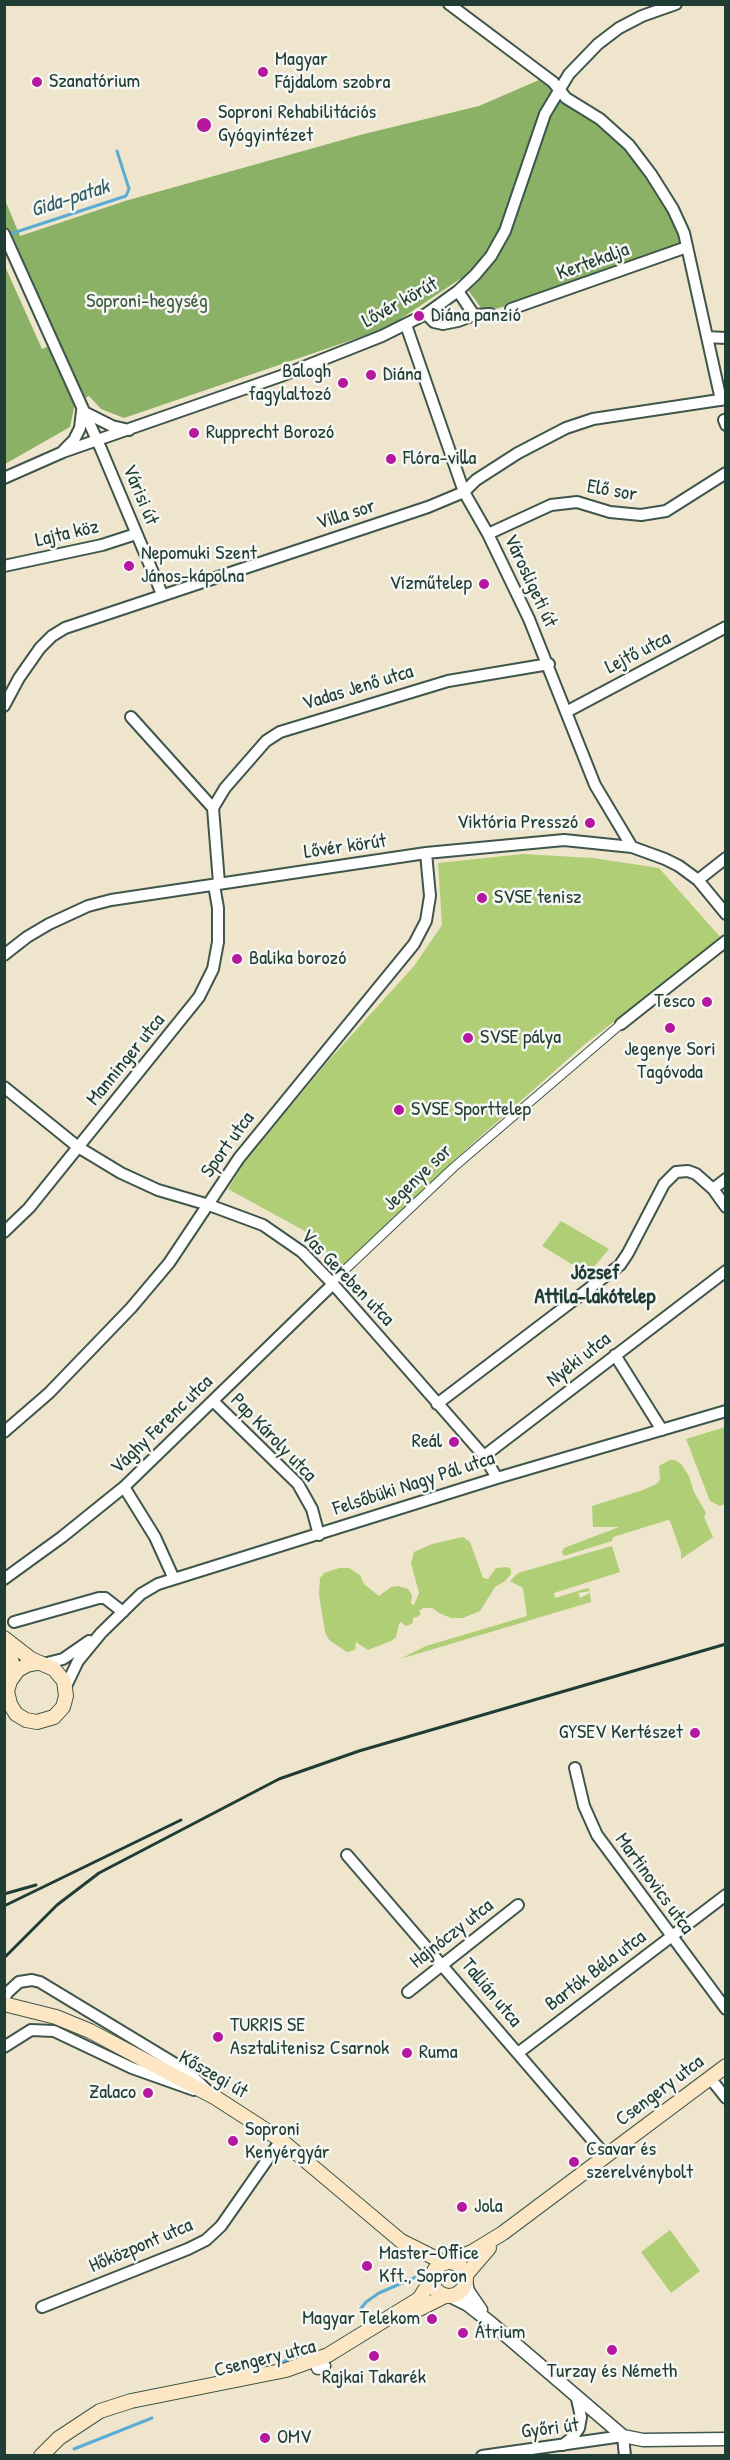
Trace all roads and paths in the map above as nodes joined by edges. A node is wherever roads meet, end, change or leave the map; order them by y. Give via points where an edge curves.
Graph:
1 (448, 4) edge
2 (676, 4) edge
3 (556, 86) junction
4 (4, 234) edge
5 (687, 247) junction
6 (458, 291) junction
7 (511, 309) dead end
8 (426, 314) junction
9 (490, 314) dead end
10 (474, 315) junction
11 (406, 325) junction
12 (708, 337) junction
13 (726, 338) edge
14 (723, 400) edge
15 (82, 411) junction
16 (130, 430) junction
17 (96, 440) junction
18 (63, 452) junction
19 (726, 473) edge
20 (4, 478) edge
21 (464, 492) junction
22 (136, 534) junction
23 (488, 534) junction
24 (4, 566) edge
25 (162, 594) junction
26 (726, 627) edge
27 (549, 664) junction
28 (4, 706) edge
29 (568, 711) junction
30 (131, 717) dead end
31 (213, 808) junction
32 (632, 847) junction
33 (426, 853) junction
34 (726, 858) edge
35 (698, 880) junction
36 (217, 884) junction
37 (726, 914) edge
38 (726, 941) edge
39 (4, 955) edge
40 (621, 1024) joint
41 (4, 1087) edge
42 (78, 1147) junction
43 (726, 1179) edge
44 (712, 1189) junction
45 (208, 1205) junction
46 (726, 1207) edge
47 (4, 1232) edge
48 (726, 1271) edge
49 (333, 1283) junction
50 (615, 1355) junction
51 (213, 1401) junction
52 (437, 1404) junction
53 (726, 1412) edge
54 (662, 1430) junction
55 (4, 1432) edge
56 (484, 1456) junction
57 (497, 1478) junction
58 (124, 1486) junction
59 (319, 1535) junction
60 (4, 1579) edge
61 (174, 1579) junction
62 (123, 1612) junction
63 (14, 1622) dead end
64 (101, 1632) junction
65 (4, 1638) edge
66 (4, 1647) edge
67 (40, 1664) junction
68 (9, 1683) edge
69 (66, 1686) junction
70 (10, 1712) edge
71 (575, 1768) dead end
72 (347, 1855) dead end
73 (726, 1895) edge
74 (518, 1905) dead end
75 (671, 1937) junction
76 (442, 1964) junction
77 (408, 1992) dead end
78 (6, 1999) edge
79 (726, 2009) edge
80 (4, 2033) edge
81 (16, 2037) junction
82 (4, 2047) edge
83 (518, 2053) junction
84 (726, 2066) edge
85 (710, 2078) junction
86 (216, 2098) junction
87 (726, 2098) edge
88 (281, 2140) junction
89 (606, 2156) junction
90 (503, 2234) junction
91 (406, 2244) junction
92 (446, 2262) junction
93 (432, 2278) junction
94 (466, 2279) junction
95 (447, 2296) junction
96 (42, 2307) dead end
97 (491, 2323) junction
98 (577, 2399) junction
99 (80, 2422) junction
100 (623, 2436) junction
101 (725, 2438) edge
102 (563, 2445) junction
103 (41, 2456) edge
104 (482, 2456) edge
105 (625, 2456) edge

1 - 3 street
2 - 3 street, Lővér körút via 642,16 607,36
3 - 5 street via 635,152 670,204
3 - 6 street, Lővér körút via 505,231 491,256
4 - 15 street, Várisi út
5 - 7 street, Kertekalja
5 - 12 street
6 - 8 street, Lővér körút
6 - 10 street
8 - 10 street via 443,324
8 - 11 street, Lővér körút
9 - 10 street
11 - 16 street, Lővér körút
11 - 21 street, Városligeti út
12 - 13 street
12 - 14 street
14 - 21 street, Villa sor via 593,419 566,428 509,459
15 - 16 street
15 - 17 street, Várisi út
15 - 18 street via 80,428
16 - 17 street, Lővér körút
17 - 18 street, Lővér körút
17 - 22 street, Várisi út
18 - 20 street, Lővér körút
19 - 23 street, Elő sor via 666,511 641,515 610,512 577,502 551,505
21 - 23 street, Városligeti út
21 - 25 street, Villa sor
22 - 24 street, Lajta köz
22 - 25 street, Várisi út
23 - 27 street, Városligeti út
25 - 28 street, Villa sor via 52,636 29,661
26 - 29 street, Lejtő utca
27 - 29 street, Városligeti út
27 - 31 street, Vadas Jenő utca via 448,681 280,732 266,741
29 - 32 street, Városligeti út via 595,785
30 - 31 street
31 - 36 street
32 - 33 street, Lővér körút via 564,840
32 - 35 street, Lővér körút via 679,866
33 - 36 street, Lővér körút
33 - 45 street, Sport utca via 430,896 426,921 414,944 239,1158
34 - 35 street
35 - 37 street, Lővér körút
36 - 39 street, Lővér körút via 88,906 49,924
36 - 42 street, Manninger utca via 218,942 213,969 200,997
38 - 40 street, Jegenye sor
40 - 49 street, Jegenye sor via 454,1167
41 - 42 street, Vas Gereben utca
42 - 45 street, Vas Gereben utca via 158,1190
42 - 47 street, Manninger utca via 29,1208
43 - 44 street
44 - 46 street
44 - 52 street via 696,1174 676,1172 664,1184 620,1265
45 - 49 street, Vas Gereben utca via 282,1236
45 - 55 street, Sport utca via 169,1263 132,1308 49,1393
48 - 50 street, Nyéki utca
49 - 51 street, Vághy Ferenc utca
49 - 52 street, Vas Gereben utca
50 - 54 street
50 - 56 street, Nyéki utca
51 - 58 street, Vághy Ferenc utca
51 - 59 street, Pap Károly utca via 298,1484 312,1509
52 - 56 street, Vas Gereben utca
53 - 54 street, Felsőbüki Nagy Pál utca
54 - 57 street, Felsőbüki Nagy Pál utca
56 - 57 street, Vas Gereben utca
57 - 59 street, Felsőbüki Nagy Pál utca
58 - 60 street, Vághy Ferenc utca
58 - 61 street via 155,1537
59 - 61 street, Felsőbüki Nagy Pál utca
61 - 62 street, Felsőbüki Nagy Pál utca via 141,1594
62 - 63 street via 105,1598 99,1598
62 - 64 street, Felsőbüki Nagy Pál utca
64 - 67 street via 63,1659
64 - 69 street via 78,1661
65 - 67 main road
66 - 68 main road via 13,1667
67 - 68 main road via 22,1667
67 - 69 main road via 58,1672
68 - 70 main road
69 - 70 main road via 63,1707 49,1720 31,1722
71 - 75 street, Martinovics utca via 584,1806 597,1835
72 - 76 street, Tallián utca
73 - 75 street, Bartók Béla utca
74 - 76 street, Hajnóczy utca
75 - 79 street, Martinovics utca
75 - 83 street, Bartók Béla utca
76 - 77 street, Hajnóczy utca
76 - 83 street, Tallián utca
78 - 86 main road, Kőszegi út via 90,2031
78 - 86 street via 15,1985 25,1980 40,1982 187,2071
80 - 81 street
81 - 82 street
81 - 86 street via 37,2029 54,2031 132,2068
83 - 89 street, Tallián utca
84 - 85 main road, Csengery utca
85 - 87 street
85 - 89 main road, Csengery utca
86 - 88 main road, Kőszegi út
88 - 91 main road, Kőszegi út
88 - 96 street, Hőközpont utca via 221,2226 206,2240
89 - 90 main road, Csengery utca
90 - 92 main road, Csengery utca
90 - 94 main road, Csengery utca via 474,2263
91 - 92 main road, Kőszegi út
91 - 93 main road, Kőszegi út
92 - 93 main road
92 - 94 main road via 461,2267
93 - 95 main road via 435,2290
93 - 99 main road, Csengery utca via 419,2299 343,2348 316,2360 286,2370 131,2401
94 - 95 main road via 460,2292
94 - 97 street via 473,2300
95 - 97 street via 468,2305
95 - 99 main road, Csengery utca via 423,2306 321,2367 280,2380 109,2412
97 - 98 street
98 - 100 street
98 - 102 street via 579,2425
99 - 103 main road, Csengery utca
100 - 101 street via 643,2440
100 - 102 street, Győri út
100 - 105 street
102 - 104 street, Győri út

